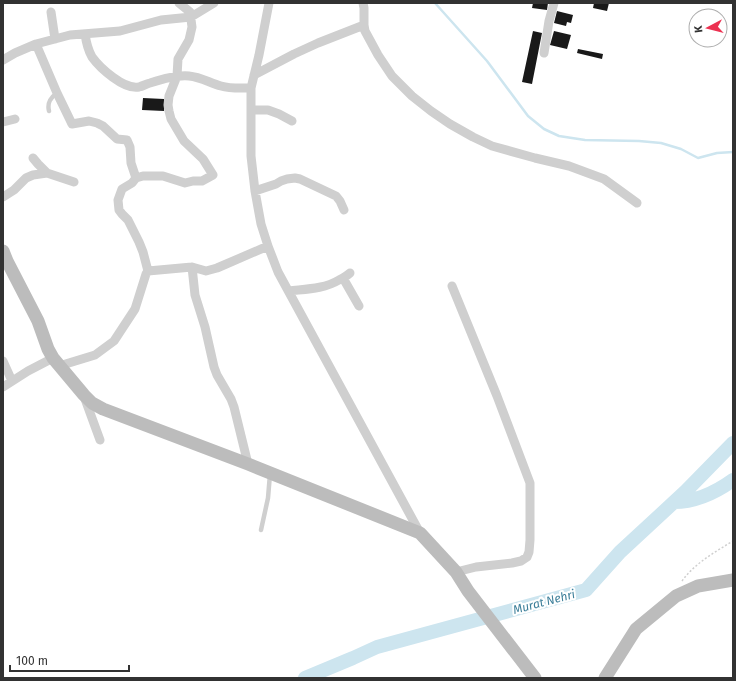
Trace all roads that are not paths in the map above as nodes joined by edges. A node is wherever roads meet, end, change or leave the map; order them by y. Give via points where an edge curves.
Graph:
1 (179, 3) edge
2 (214, 3) edge
3 (269, 3) edge
4 (363, 3) edge
5 (554, 3) edge
6 (51, 12) dead end
7 (191, 17) junction
8 (364, 25) junction
9 (85, 34) junction
10 (55, 39) junction
11 (36, 44) junction
12 (544, 53) dead end
13 (3, 60) edge
14 (254, 75) junction
15 (176, 76) junction
16 (252, 88) junction
17 (57, 93) junction
18 (251, 110) junction
19 (49, 111) dead end
20 (15, 120) dead end
21 (292, 121) dead end
22 (3, 122) edge
23 (33, 158) dead end
24 (47, 174) junction
25 (136, 178) junction
26 (74, 182) dead end
27 (255, 191) junction
28 (3, 197) edge
29 (637, 203) dead end
30 (344, 210) dead end
31 (268, 246) junction
32 (3, 251) edge
33 (192, 267) junction
34 (6, 268) edge
35 (148, 272) junction
36 (452, 286) dead end
37 (289, 291) junction
38 (359, 306) dead end
39 (3, 362) edge
40 (56, 362) junction
41 (12, 381) junction
42 (3, 387) edge
43 (84, 395) junction
44 (100, 440) dead end
45 (248, 464) junction
46 (270, 473) junction
47 (262, 530) dead end
48 (420, 533) junction
49 (456, 572) junction
50 (733, 580) edge
51 (535, 678) edge
52 (605, 678) edge

1 - 7 street via 190,12
2 - 7 street
3 - 14 street
4 - 8 street
5 - 12 street
6 - 10 street
7 - 9 street via 160,20 120,31
7 - 15 street via 192,27 178,59
8 - 14 street via 294,54
8 - 29 street via 378,55 392,76 412,96 450,124 492,146 568,166 604,180
9 - 10 street
9 - 15 street via 92,57 123,85 140,87
10 - 11 street
11 - 13 street
11 - 17 street
14 - 16 street
15 - 16 street via 198,77 222,87
15 - 25 street via 169,96 170,119 184,141 203,158 213,175 202,181 185,183 163,176
16 - 18 street
17 - 19 lane via 49,103
17 - 25 street via 72,124 90,121 98,123 117,139 127,140
18 - 21 street via 268,110
18 - 27 street via 251,156
20 - 22 street
23 - 24 street
24 - 26 street
24 - 28 street via 26,178
25 - 35 street via 122,189 118,204 119,210 128,220 139,242
27 - 30 street via 287,179 300,178 336,196
27 - 31 street
31 - 33 street via 217,268 206,271
31 - 37 street
32 - 34 street
33 - 35 street
33 - 45 street via 196,295 214,367 234,407
34 - 40 street via 38,321 48,349
35 - 40 street via 135,310 114,341 95,355
36 - 49 street via 530,483 530,540 527,557 512,563
37 - 38 street via 331,284 346,276
37 - 48 street
39 - 41 street
40 - 41 street via 28,371
40 - 43 street
41 - 42 street
43 - 44 street
43 - 45 street via 103,409
45 - 46 street
46 - 47 lane
46 - 48 street
48 - 49 street
49 - 51 street
50 - 52 street via 698,586 676,596 636,629

